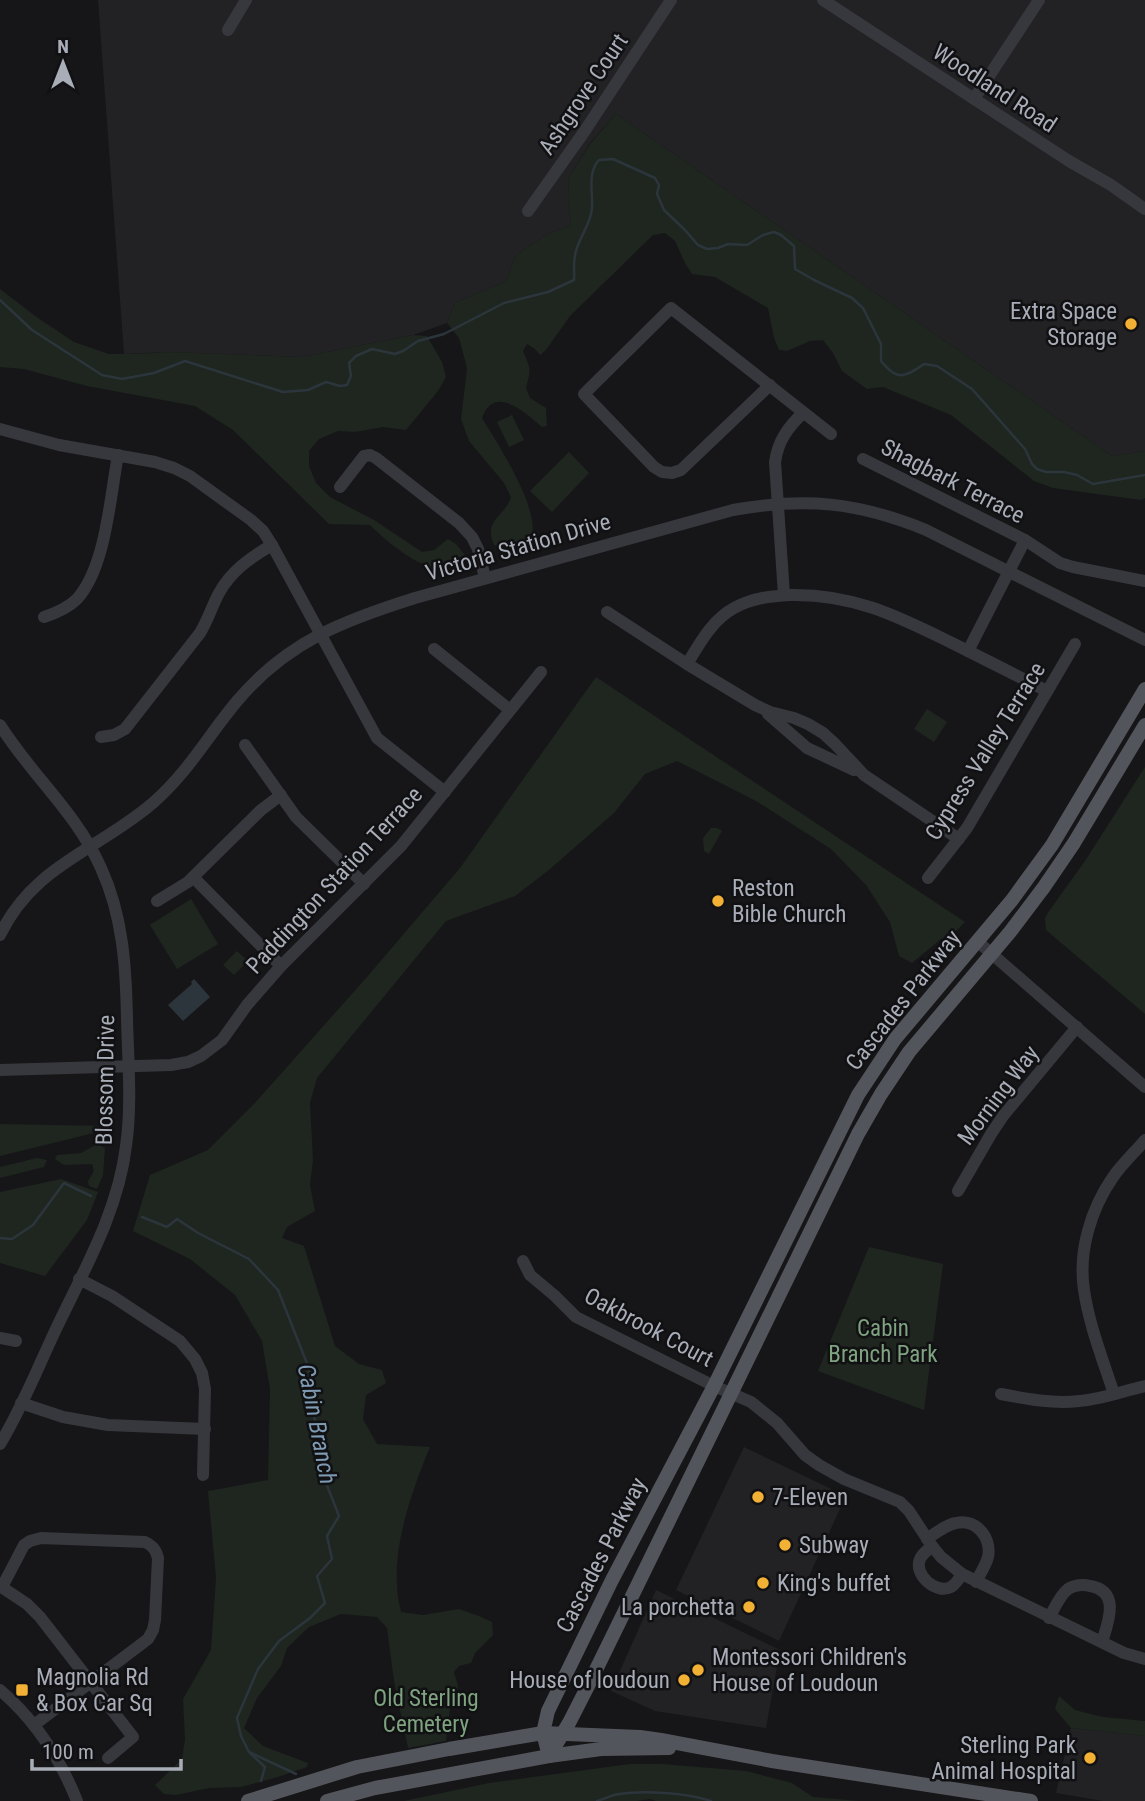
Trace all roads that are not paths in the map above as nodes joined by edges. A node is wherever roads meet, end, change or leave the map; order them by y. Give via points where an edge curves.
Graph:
1 (246, 0) edge
2 (671, 0) edge
3 (823, 0) edge
4 (1039, 0) edge
5 (228, 30) dead end
6 (974, 99) junction
7 (1145, 209) edge
8 (528, 211) dead end
9 (770, 385) junction
10 (803, 413) junction
11 (0, 429) edge
12 (831, 434) dead end
13 (118, 455) junction
14 (863, 459) dead end
15 (340, 487) dead end
16 (777, 503) junction
17 (1025, 540) junction
18 (272, 545) junction
19 (1009, 572) junction
20 (485, 578) junction
21 (1145, 581) edge
22 (785, 596) junction
23 (607, 612) dead end
24 (44, 617) dead end
25 (321, 634) junction
26 (1145, 640) edge
27 (1075, 644) dead end
28 (434, 649) dead end
29 (968, 651) junction
30 (687, 664) junction
31 (541, 672) dead end
32 (1145, 689) edge
33 (1047, 691) junction
34 (755, 705) junction
35 (510, 710) junction
36 (0, 725) edge
37 (1145, 725) edge
38 (101, 737) dead end
39 (245, 745) dead end
40 (864, 775) junction
41 (445, 792) junction
42 (281, 795) junction
43 (959, 839) junction
44 (90, 846) junction
45 (193, 877) junction
46 (928, 878) dead end
47 (364, 884) junction
48 (157, 901) dead end
49 (0, 935) edge
50 (977, 941) junction
51 (992, 954) junction
52 (281, 966) junction
53 (1077, 1027) junction
54 (128, 1067) junction
55 (0, 1070) edge
56 (1145, 1087) edge
57 (1145, 1140) edge
58 (958, 1191) dead end
59 (523, 1261) dead end
60 (79, 1279) junction
61 (0, 1338) edge
62 (16, 1340) dead end
63 (714, 1386) junction
64 (1145, 1386) edge
65 (731, 1394) junction
66 (1001, 1394) dead end
67 (1114, 1394) junction
68 (21, 1403) junction
69 (205, 1429) junction
70 (0, 1444) edge
71 (203, 1475) dead end
72 (929, 1543) junction
73 (962, 1574) junction
74 (976, 1582) junction
75 (1, 1587) edge
76 (1049, 1618) junction
77 (1102, 1643) junction
78 (1145, 1659) edge
79 (91, 1683) junction
80 (0, 1690) edge
81 (34, 1725) junction
82 (543, 1733) junction
83 (561, 1734) junction
84 (730, 1753) junction
85 (550, 1756) junction
86 (108, 1758) dead end
87 (77, 1801) edge
88 (248, 1801) edge
89 (327, 1801) edge
90 (1031, 1801) edge

1 - 5 street
2 - 8 street, Ashgrove Court
3 - 6 street, Woodland Road
4 - 6 street
6 - 7 street, Woodland Road
9 - 9 street via 671,308 584,394 654,467 672,473 681,470
9 - 10 street
10 - 12 street
10 - 16 street via 783,435 777,450
11 - 13 street
13 - 18 street via 155,462 190,476 251,520
13 - 24 street via 96,565 76,600
14 - 17 street, Shagbark Terrace
15 - 20 street via 364,456 376,458 472,537
16 - 19 street, Victoria Station Drive via 828,503 875,512 926,530
16 - 20 street, Victoria Station Drive via 733,510
16 - 22 street
17 - 19 street, Shagbark Terrace
17 - 21 street, Shagbark Terrace via 1060,563
18 - 25 street
18 - 38 street via 229,579 200,633 125,729
19 - 26 street, Victoria Station Drive
19 - 29 street, Shagbark Terrace
20 - 25 street, Victoria Station Drive via 368,613
22 - 29 street via 829,597 872,607
22 - 30 street via 760,598 733,608 710,628
23 - 30 street
25 - 41 street via 377,738
25 - 44 street, Victoria Station Drive via 258,679 155,801
27 - 33 street, Cypress Valley Terrace
28 - 35 street
29 - 33 street
30 - 34 street
31 - 35 street, Paddington Station Terrace
32 - 50 main road, Cascades Parkway via 1052,845
33 - 43 street, Cypress Valley Terrace
34 - 40 street via 807,748
34 - 40 street via 823,733
35 - 41 street, Paddington Station Terrace
36 - 44 street, Blossom Drive
37 - 51 main road, Cascades Parkway via 1074,843
39 - 42 street
40 - 43 street
41 - 47 street, Paddington Station Terrace
42 - 45 street
42 - 47 street via 296,817
43 - 46 street, Cypress Valley Terrace
44 - 49 street, Victoria Station Drive via 42,879
44 - 54 street, Blossom Drive via 112,896 123,947
45 - 48 street
45 - 52 street
47 - 52 street, Paddington Station Terrace
50 - 51 street
50 - 63 main road, Cascades Parkway via 909,1021 870,1076
51 - 53 street
51 - 65 main road, Cascades Parkway via 909,1052 881,1094
52 - 54 street, Paddington Station Terrace via 212,1049 188,1062
53 - 56 street
53 - 58 street, Morning Way via 1003,1116
54 - 55 street, Paddington Station Terrace
54 - 60 street, Blossom Drive via 129,1123 121,1175 105,1225
57 - 67 street via 1114,1176 1092,1218 1086,1242 1083,1289
59 - 63 street, Oakbrook Court via 530,1275 576,1317
60 - 68 street, Blossom Drive
60 - 69 street via 180,1341 204,1381
61 - 62 street
63 - 65 street, Oakbrook Court
63 - 82 main road, Cascades Parkway via 548,1711
64 - 67 street
65 - 72 street, Oakbrook Court via 764,1411 819,1465 900,1502
65 - 83 main road, Cascades Parkway
66 - 67 street via 1060,1402
68 - 69 street via 108,1425
68 - 70 street, Blossom Drive
69 - 71 street
72 - 73 street, Oakbrook Court
72 - 73 street via 919,1571 933,1586 946,1589
72 - 74 street via 954,1523 963,1521 979,1528 988,1556
73 - 74 street, Oakbrook Court
74 - 76 street, Oakbrook Court
75 - 79 street via 40,1617
75 - 79 street via 24,1545 35,1539 151,1545 158,1558 153,1630 148,1639
76 - 77 street, Oakbrook Court
76 - 77 street via 1070,1588 1096,1587 1109,1604
77 - 78 street, Oakbrook Court
79 - 81 street
79 - 86 street via 133,1737
80 - 81 street
81 - 87 street via 60,1762
82 - 83 main road
82 - 85 main road
82 - 88 main road via 357,1767
83 - 84 main road via 640,1737
83 - 85 main road, Cascades Parkway
84 - 85 main road via 628,1748
84 - 90 main road
85 - 89 main road

